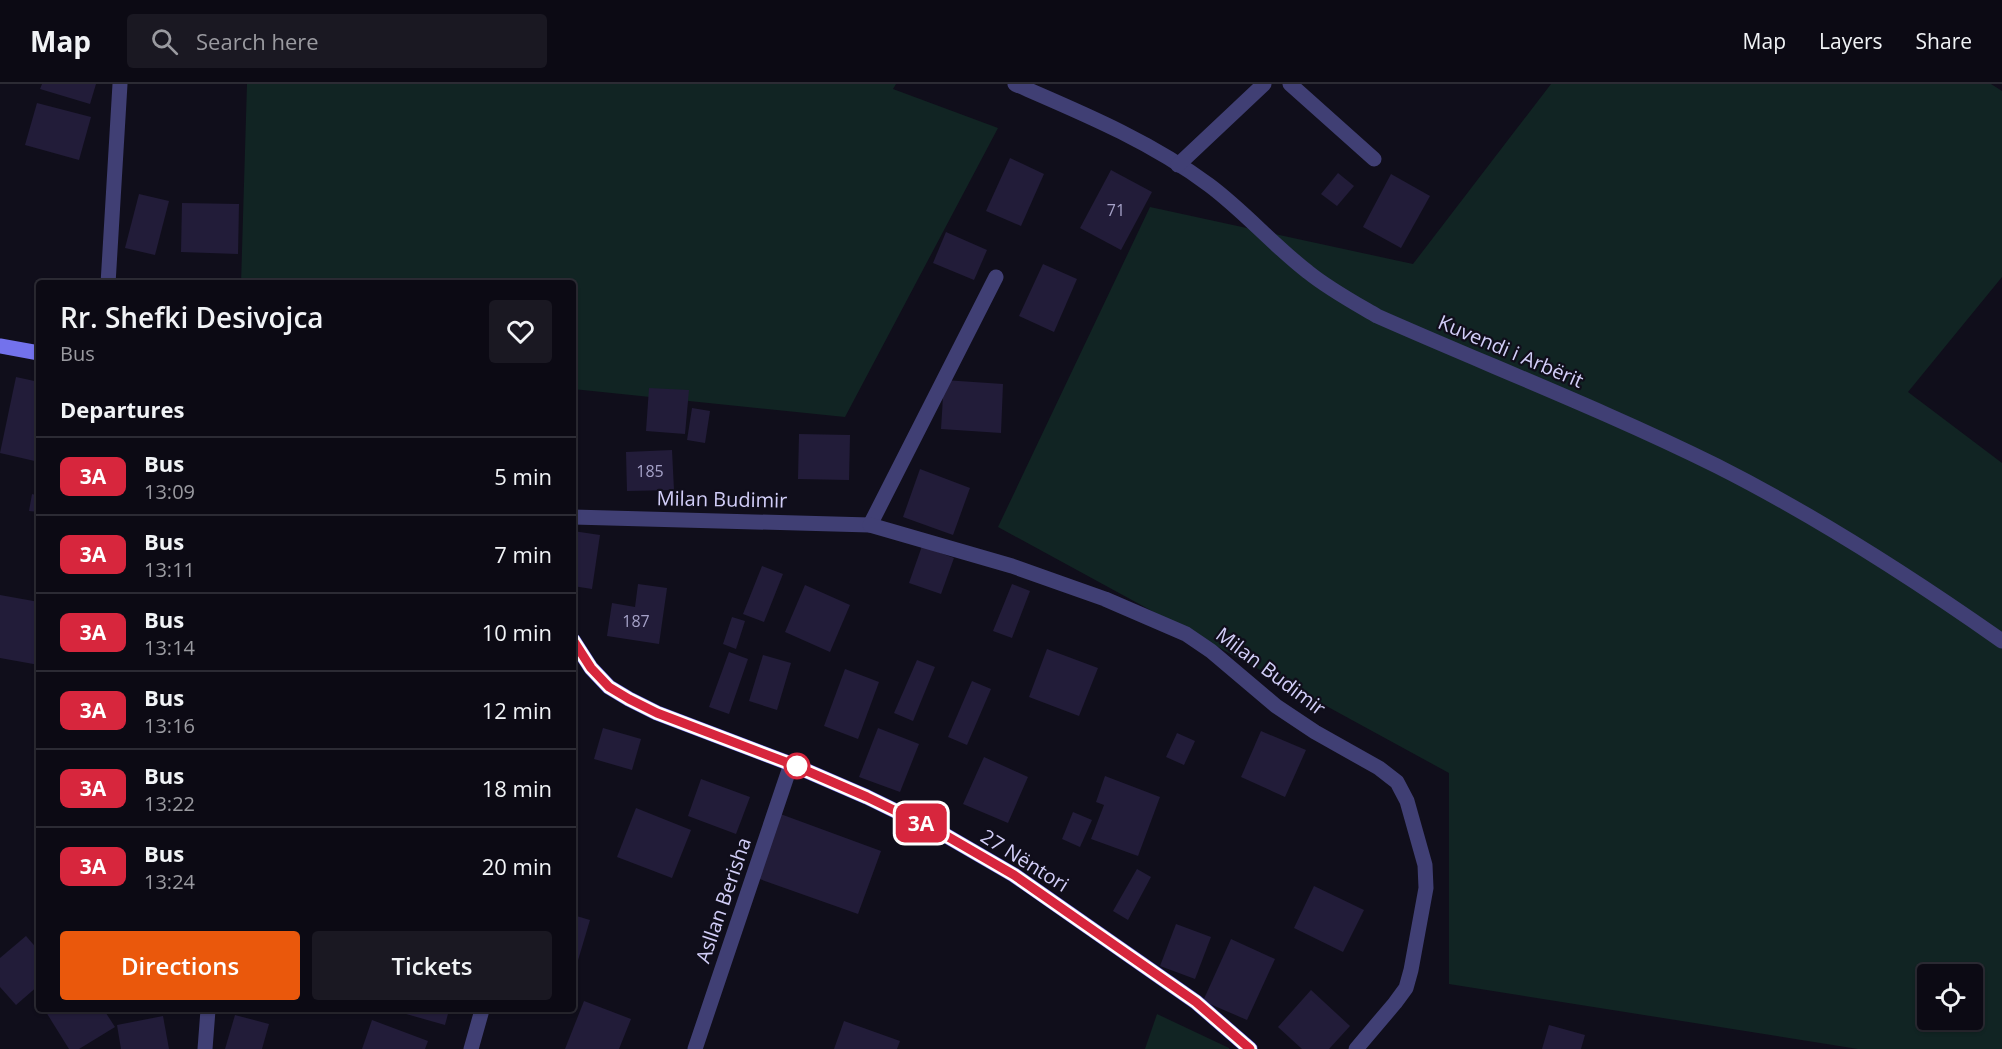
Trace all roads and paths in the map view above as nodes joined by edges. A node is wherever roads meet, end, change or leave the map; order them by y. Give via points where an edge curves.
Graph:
1 (120, 84) edge
2 (1015, 84) edge
3 (1264, 84) edge
4 (1290, 84) edge
5 (1374, 159) dead end
6 (1178, 165) junction
7 (996, 277) dead end
8 (108, 280) edge
9 (1, 349) edge
10 (36, 353) edge
11 (576, 517) edge
12 (870, 525) junction
13 (2002, 641) edge
14 (576, 645) edge
15 (791, 764) junction
16 (208, 1012) edge
17 (481, 1012) edge
18 (205, 1049) edge
19 (471, 1049) edge
20 (695, 1049) edge
21 (1250, 1049) edge
22 (1356, 1049) edge

1 - 8 street
2 - 6 street, Kuvendi i Arbërit via 1100,121
3 - 6 street
4 - 5 street
6 - 13 street, Kuvendi i Arbërit via 1210,186 1308,273 1342,296 1387,320 1718,467 1868,552
7 - 12 street
9 - 10 street
11 - 12 street, Milan Budimir
12 - 22 street, Milan Budimir via 1012,566 1105,599 1186,634 1276,706 1397,782 1407,801 1425,865 1426,888 1406,988
14 - 15 street, 27 Nëntori via 609,687 629,699
15 - 20 street, Asllan Berisha
15 - 21 street, 27 Nëntori via 945,835 1014,875 1196,1002
16 - 18 street
17 - 19 street

